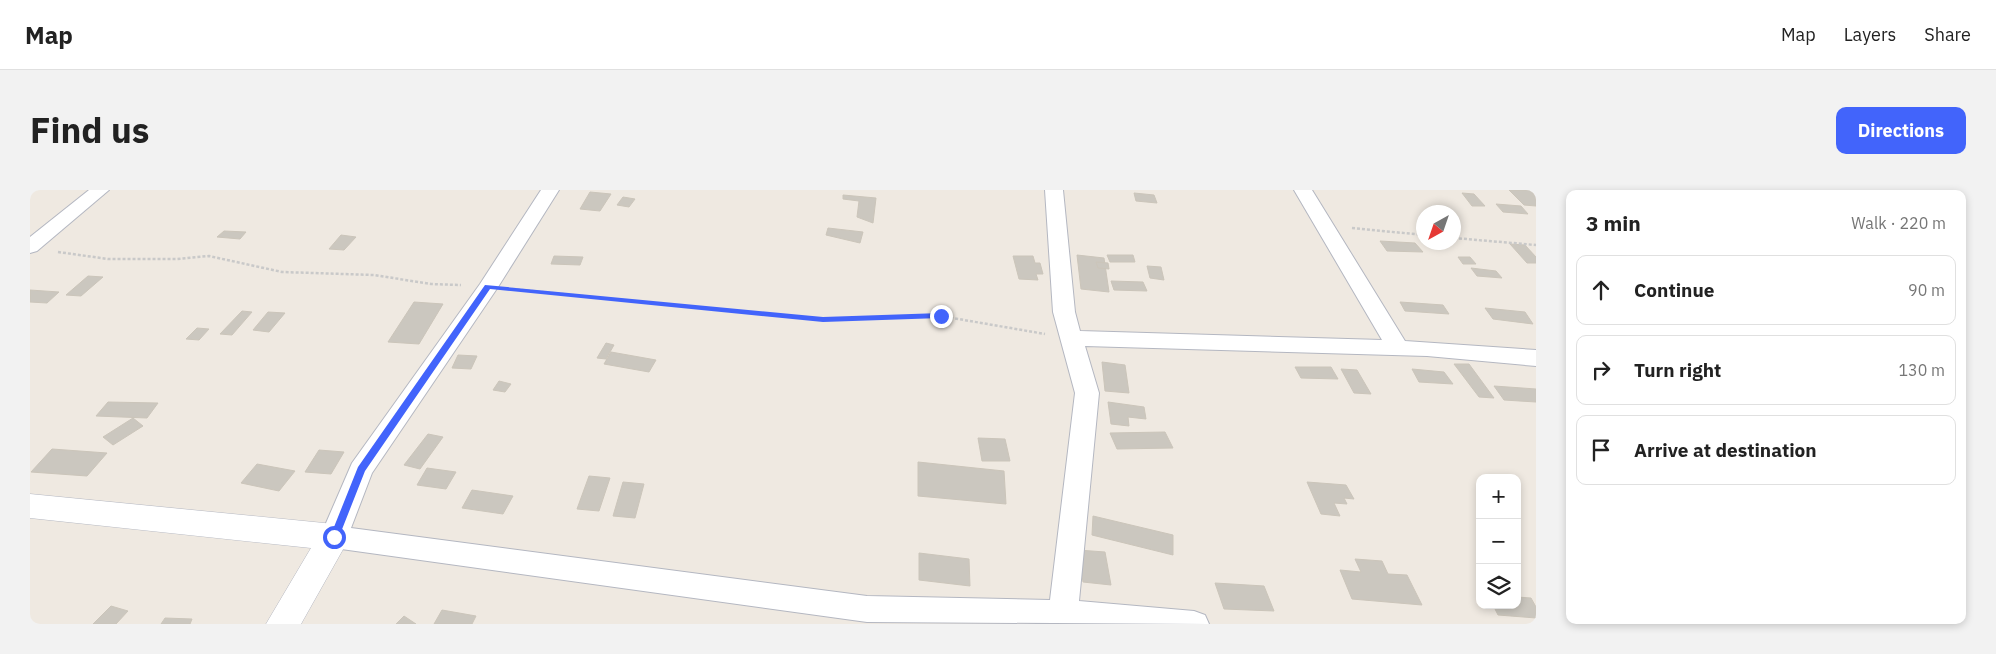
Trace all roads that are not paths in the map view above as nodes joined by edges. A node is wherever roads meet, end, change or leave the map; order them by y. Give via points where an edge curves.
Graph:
1 (100, 190) edge
2 (550, 190) edge
3 (1054, 190) edge
4 (1303, 190) edge
5 (30, 247) edge
6 (1072, 338) junction
7 (1398, 348) junction
8 (1536, 358) edge
9 (30, 506) edge
10 (334, 537) junction
11 (1063, 613) junction
12 (282, 624) edge
13 (1194, 624) edge

1 - 5 street
2 - 10 street via 488,287 361,470
3 - 6 street via 1064,312
4 - 7 street
6 - 7 street
6 - 11 street via 1087,393
7 - 8 street
9 - 10 street
10 - 11 street via 867,609
10 - 12 street
11 - 13 street

